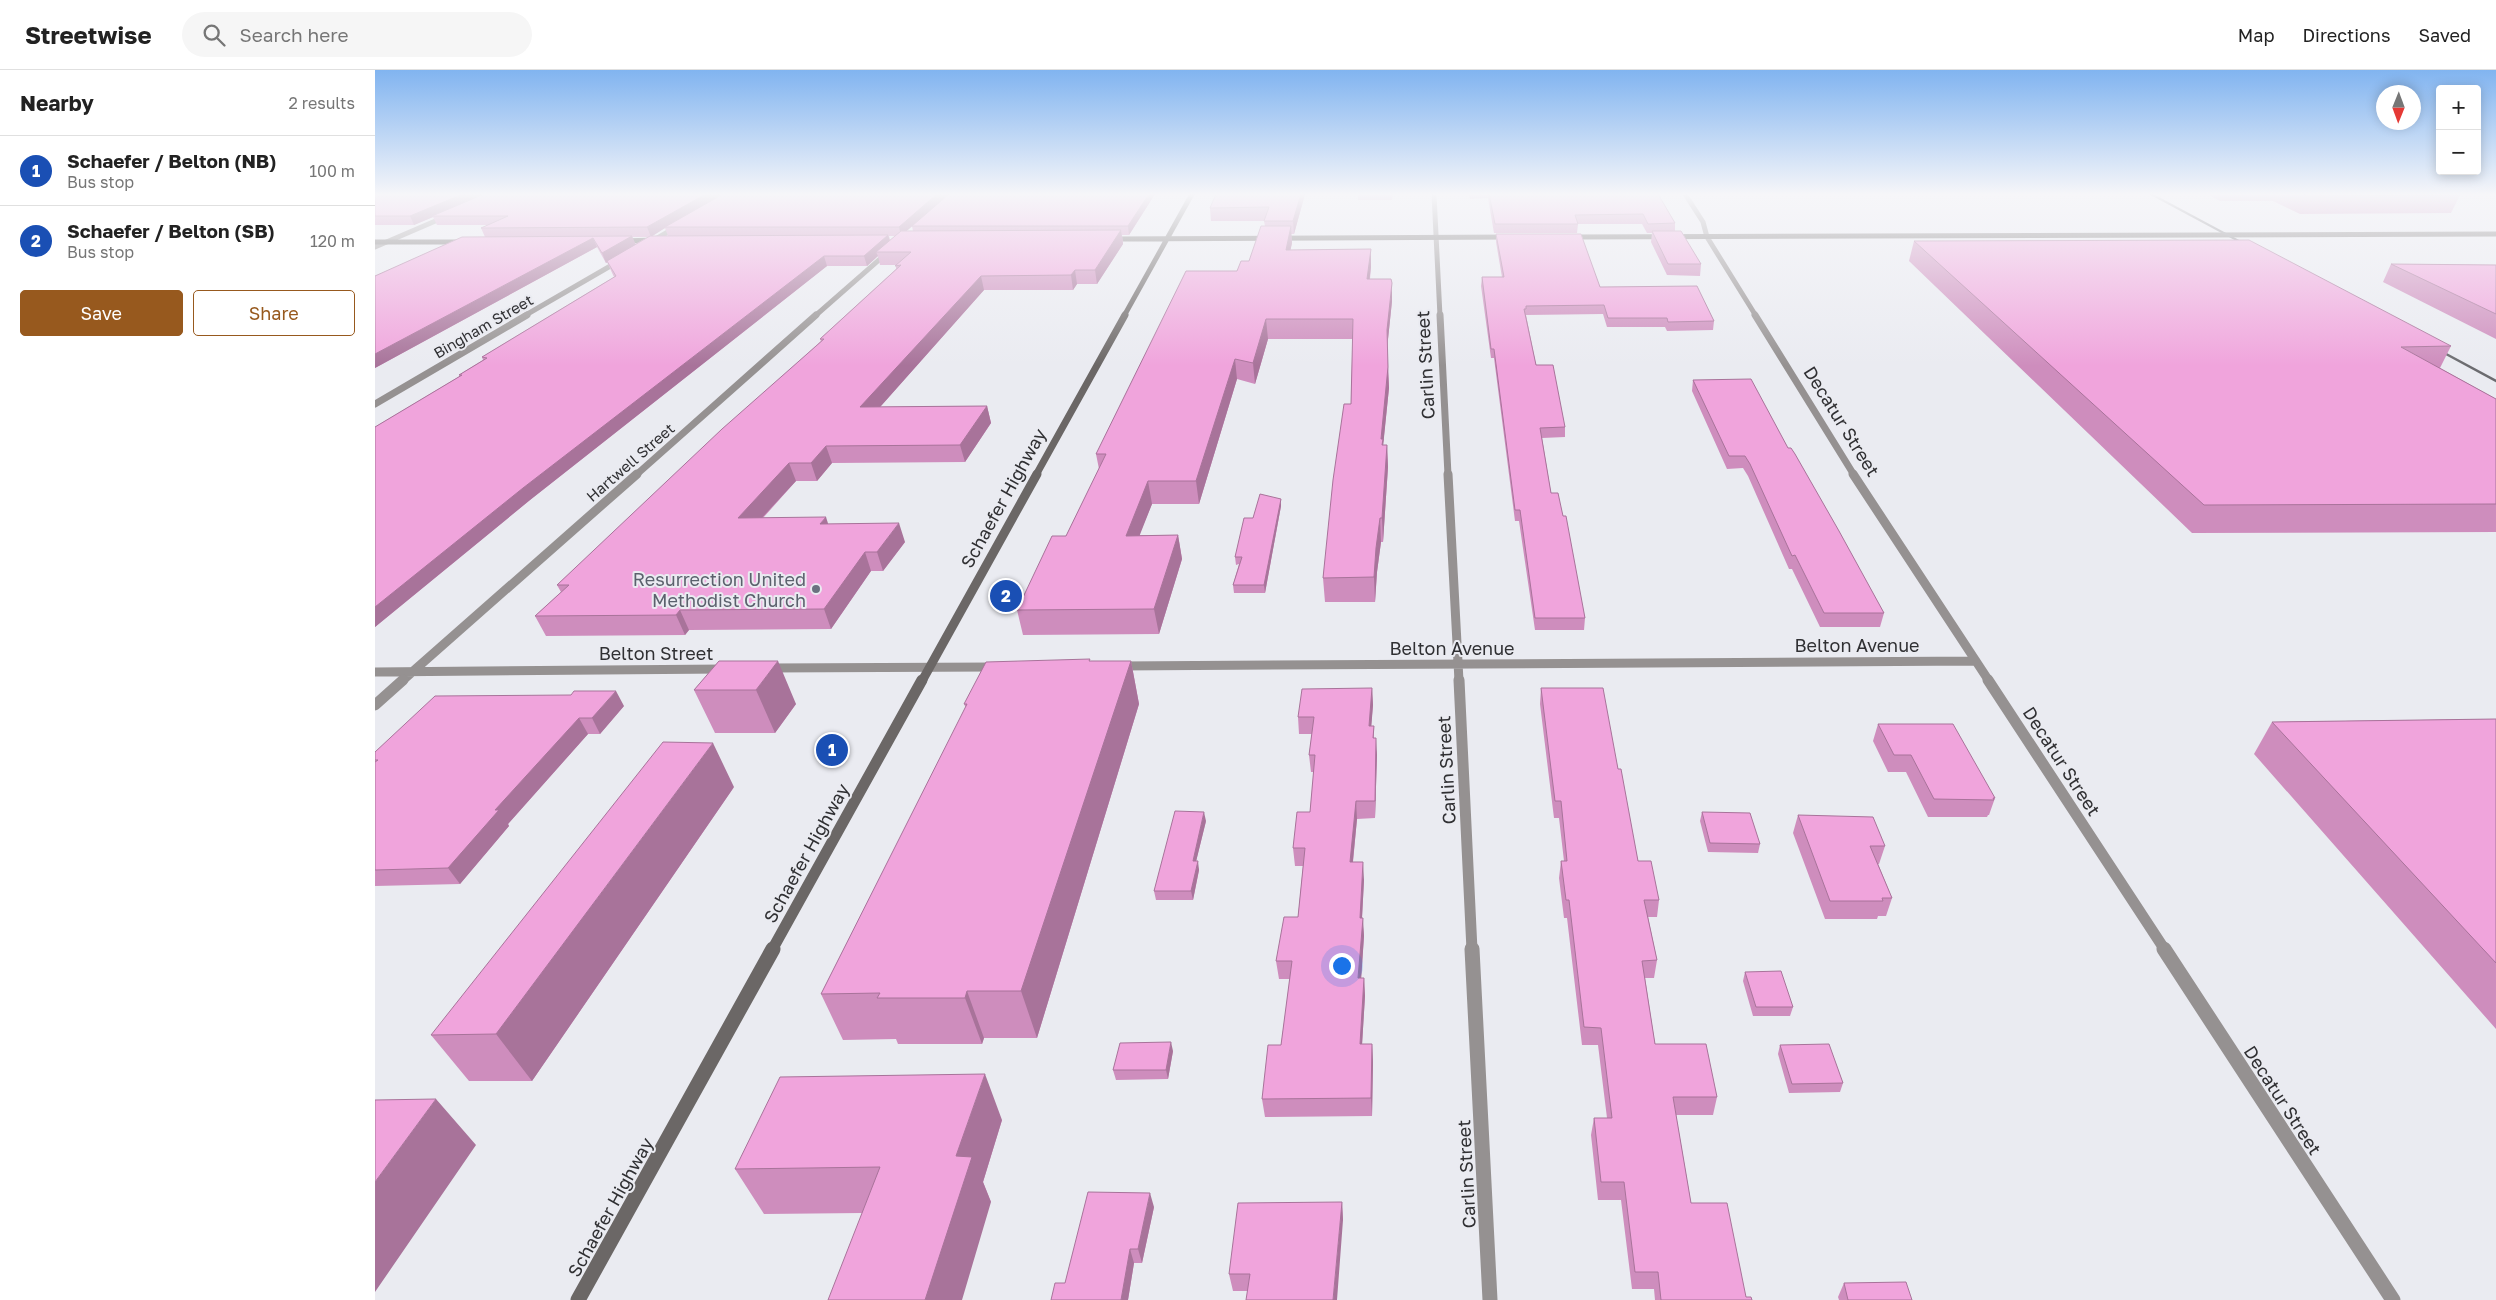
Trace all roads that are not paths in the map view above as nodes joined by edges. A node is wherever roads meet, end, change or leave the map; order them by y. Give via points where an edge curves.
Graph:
1 (890, 251) edge
2 (1160, 251) edge
3 (1437, 251) edge
4 (1716, 251) edge
5 (629, 255) edge
6 (375, 404) edge
7 (1976, 661) junction
8 (1458, 664) junction
9 (1113, 666) edge
10 (929, 667) junction
11 (1007, 667) edge
12 (762, 668) edge
13 (733, 669) edge
14 (375, 672) edge
15 (413, 672) junction
16 (375, 705) edge
17 (578, 1300) edge
18 (1490, 1300) edge
19 (2393, 1300) edge

1 - 15 street, Hartwell Street
2 - 10 street, Schaefer Highway
3 - 8 street, Carlin Street
4 - 7 street, Decatur Street
5 - 6 street, Bingham Street
7 - 8 street, Belton Avenue
7 - 19 street, Decatur Street
8 - 9 street, Belton Avenue
8 - 18 street, Carlin Street
10 - 11 street
10 - 12 street
10 - 17 street, Schaefer Highway
13 - 15 street, Belton Street
14 - 15 street
15 - 16 street, Hartwell Street

